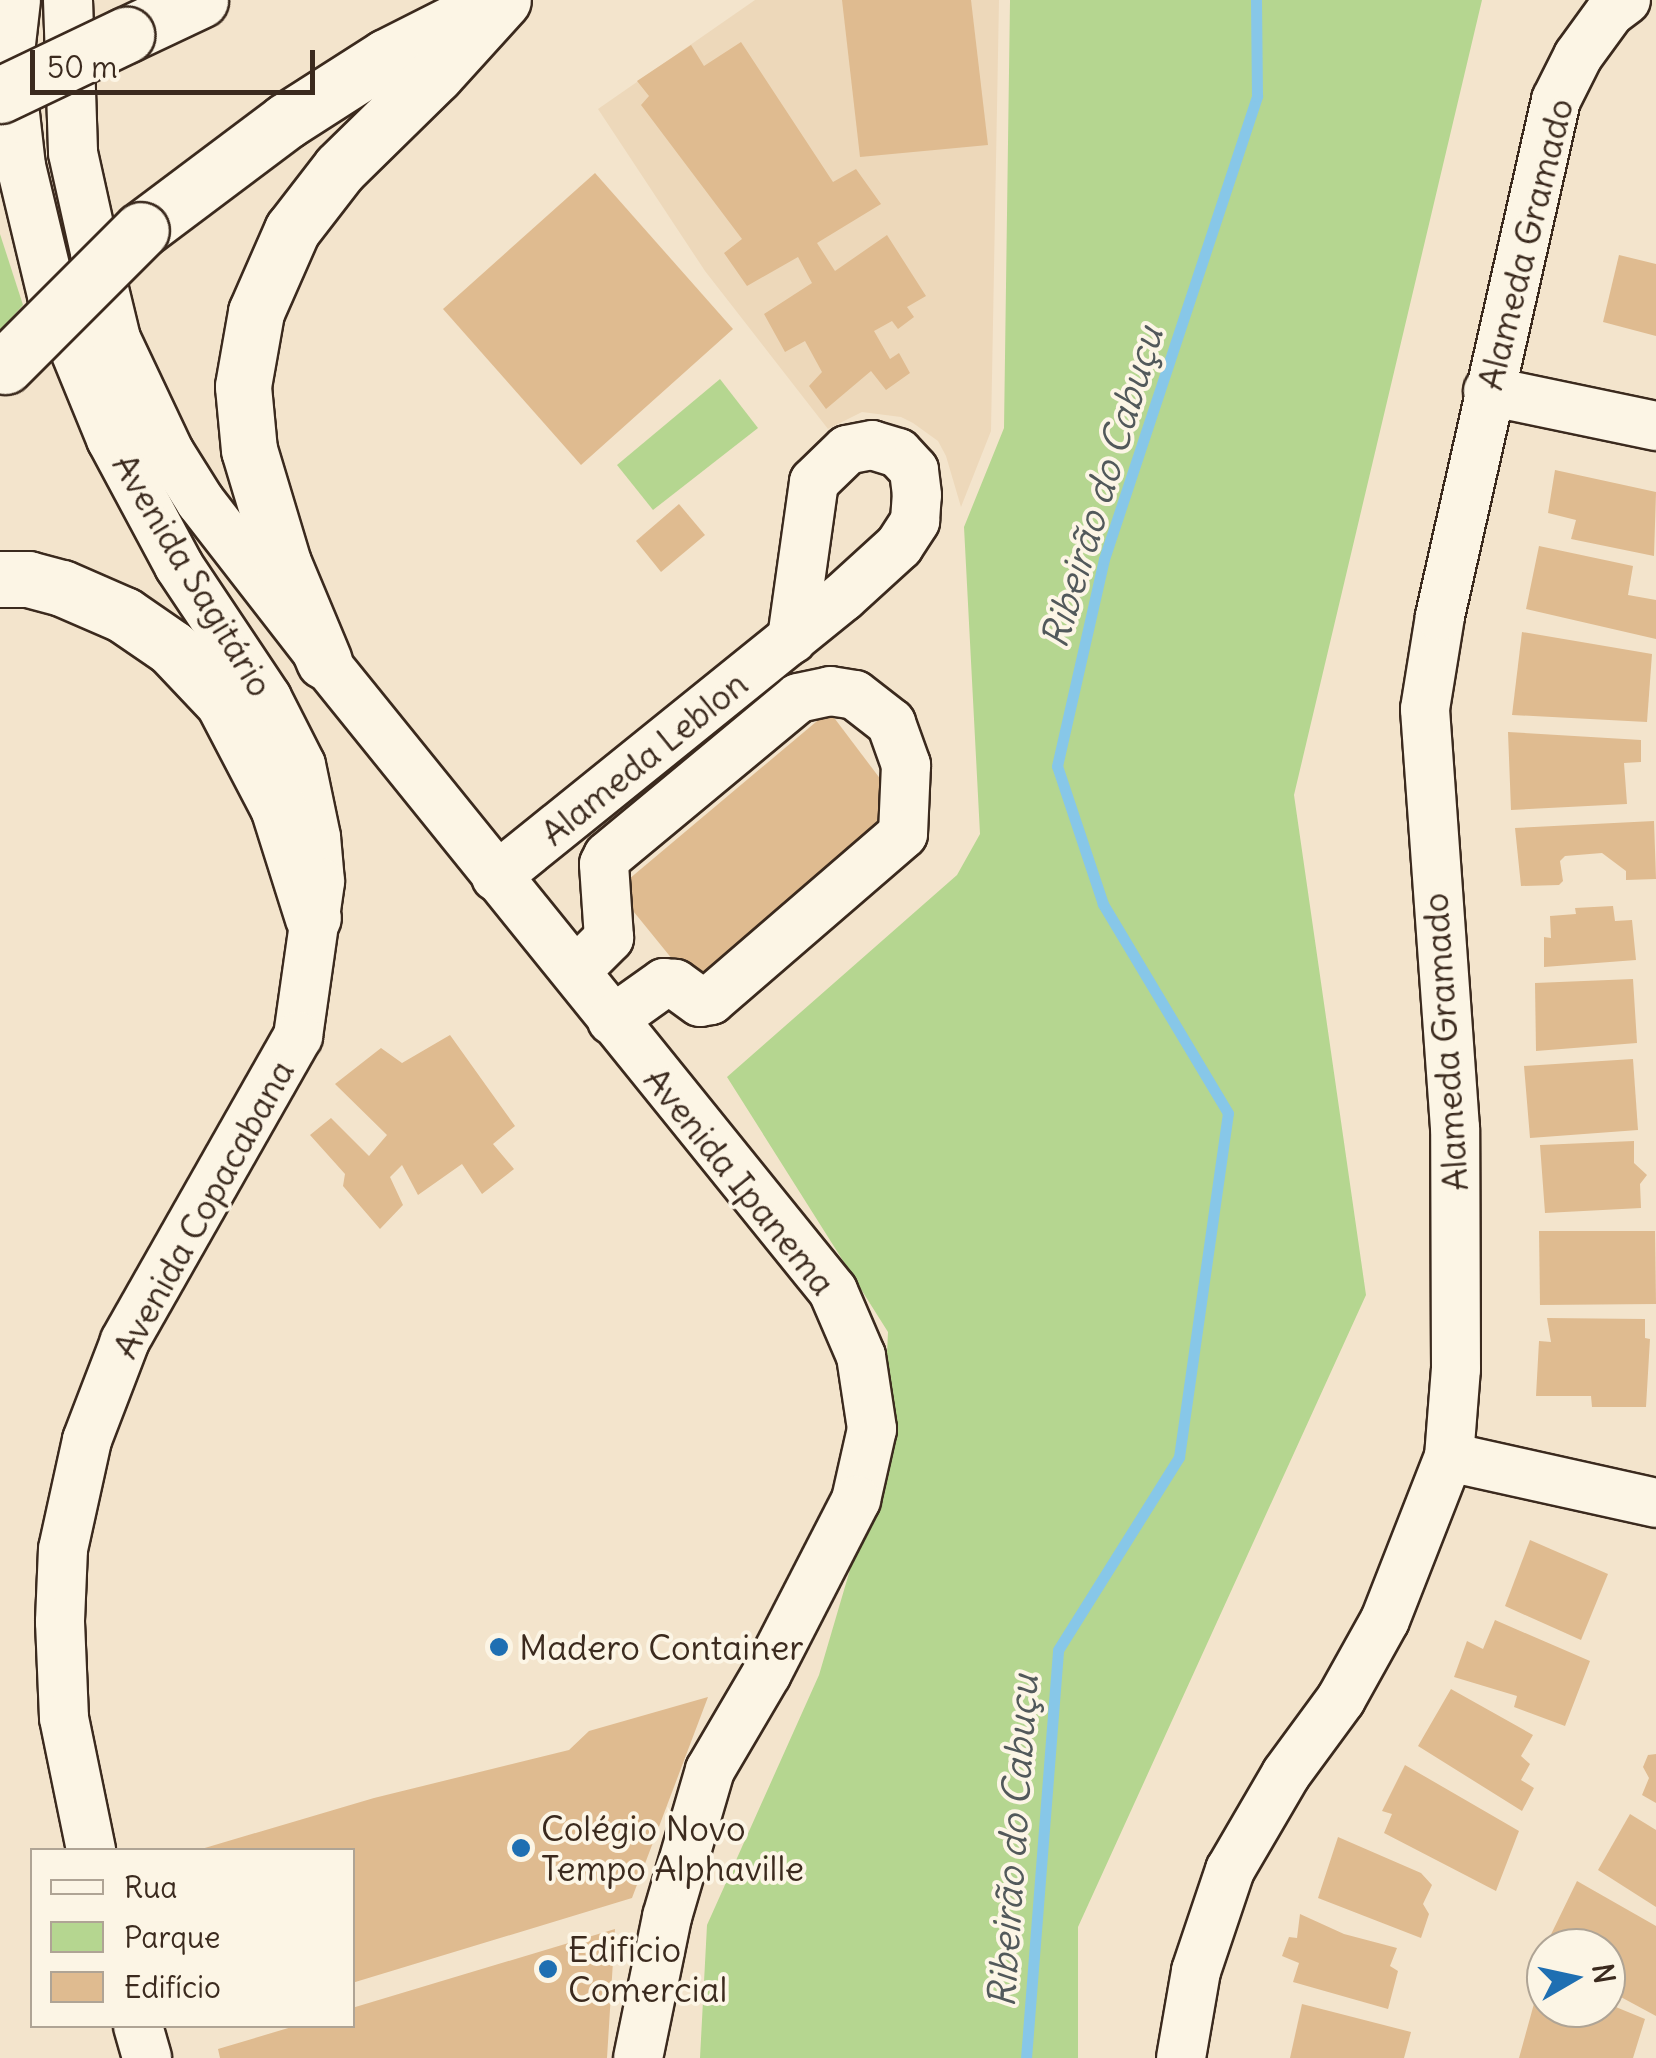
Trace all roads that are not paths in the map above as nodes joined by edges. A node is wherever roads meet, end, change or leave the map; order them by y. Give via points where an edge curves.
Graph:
1 (16, 0) edge
2 (68, 0) edge
3 (200, 0) edge
4 (500, 0) edge
5 (1626, 0) edge
6 (0, 95) edge
7 (2, 369) edge
8 (1488, 390) junction
9 (1656, 426) edge
10 (111, 438) junction
11 (249, 450) junction
12 (170, 453) junction
13 (0, 579) edge
14 (792, 638) dead end
15 (324, 661) junction
16 (496, 877) junction
17 (313, 918) junction
18 (576, 970) junction
19 (612, 1020) junction
20 (1449, 1457) junction
21 (1656, 1503) edge
22 (91, 1848) edge
23 (139, 2028) edge
24 (147, 2058) edge
25 (638, 2058) edge
26 (1181, 2058) edge

1 - 10 street, Avenida Sagitário via 9,61 20,166 52,296
2 - 12 street, Avenida Sagitário via 73,153 91,236 116,338
3 - 6 main road, bridge
4 - 7 main road, bridge via 386,57 286,121 142,230
4 - 11 main road via 340,168 292,230 256,312 243,386
5 - 8 street, Alameda Gramado via 1578,56 1556,100
8 - 9 street
8 - 20 street, Alameda Gramado via 1426,710 1455,1128 1456,1370
10 - 12 street
10 - 17 street, Avenida Sagitário via 179,566 268,698 300,765 320,882
11 - 12 street
11 - 15 main road via 282,562
12 - 15 street, Avenida Sagitário
13 - 17 main road via 62,588 124,616 172,648 223,702 278,807
14 - 16 street, Alameda Leblon
15 - 16 street, Avenida Ipanema
16 - 18 street, Avenida Ipanema
17 - 22 street, Avenida Copacabana via 298,1036 125,1342 87,1440 63,1549 60,1622 64,1718
18 - 19 street, Avenida Ipanema
18 - 19 street via 608,938 608,856 798,698 830,691 855,695 891,723 906,765 903,834 711,1000 700,1002 664,983
19 - 25 street, Avenida Ipanema via 833,1291 861,1356 872,1429 856,1500 710,1770 667,1917
20 - 21 street
20 - 26 street, Alameda Gramado via 1385,1620 1230,1870 1196,1970
23 - 24 street

